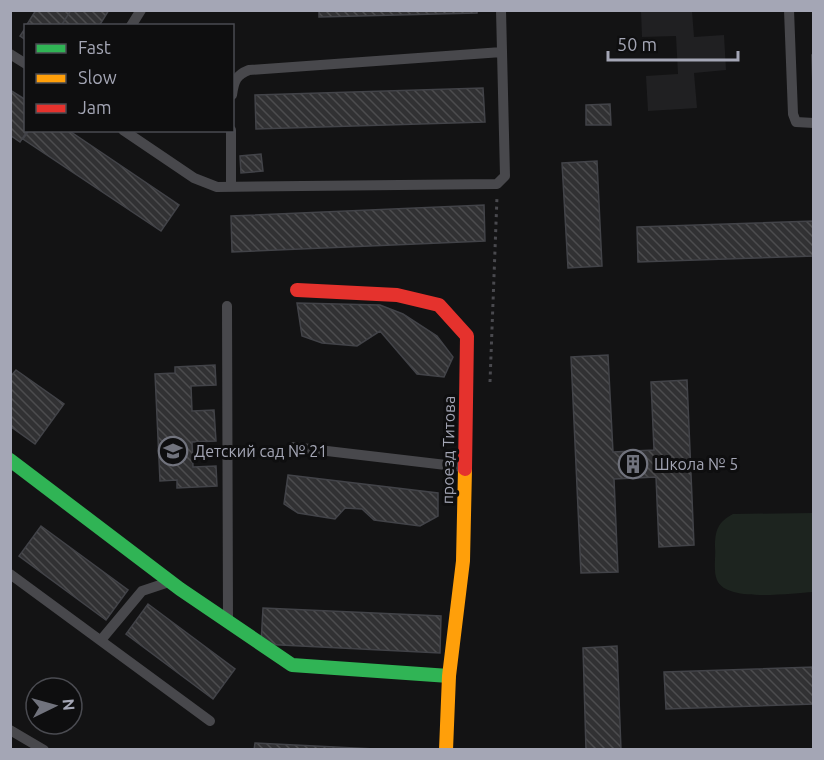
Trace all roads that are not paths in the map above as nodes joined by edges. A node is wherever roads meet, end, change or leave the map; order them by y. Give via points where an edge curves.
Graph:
1 (141, 10) edge
2 (501, 10) edge
3 (789, 10) edge
4 (132, 24) edge
5 (502, 52) junction
6 (10, 54) edge
7 (24, 63) edge
8 (234, 81) edge
9 (813, 123) edge
10 (126, 132) edge
11 (231, 132) edge
12 (231, 187) junction
13 (297, 290) dead end
14 (226, 306) dead end
15 (293, 447) dead end
16 (10, 460) edge
17 (465, 467) junction
18 (10, 573) edge
19 (171, 582) junction
20 (228, 621) junction
21 (101, 640) junction
22 (449, 676) junction
23 (210, 721) dead end
24 (10, 730) edge
25 (30, 747) edge
26 (44, 750) edge
27 (446, 750) edge

1 - 4 lane
2 - 5 lane
3 - 9 lane via 793,114 796,122
5 - 8 lane via 249,70
5 - 12 lane via 505,176 497,184
6 - 7 lane
10 - 12 lane via 194,178 217,187
11 - 12 lane
13 - 17 street, проезд Титова via 407,298 438,305 460,328 467,336
14 - 20 lane
15 - 17 lane
16 - 19 street
17 - 22 street, проезд Титова via 463,561
18 - 21 lane
19 - 20 street
19 - 21 lane via 142,591
20 - 22 street via 292,665
21 - 23 lane
22 - 27 street, проезд Титова
24 - 25 lane
25 - 26 lane

